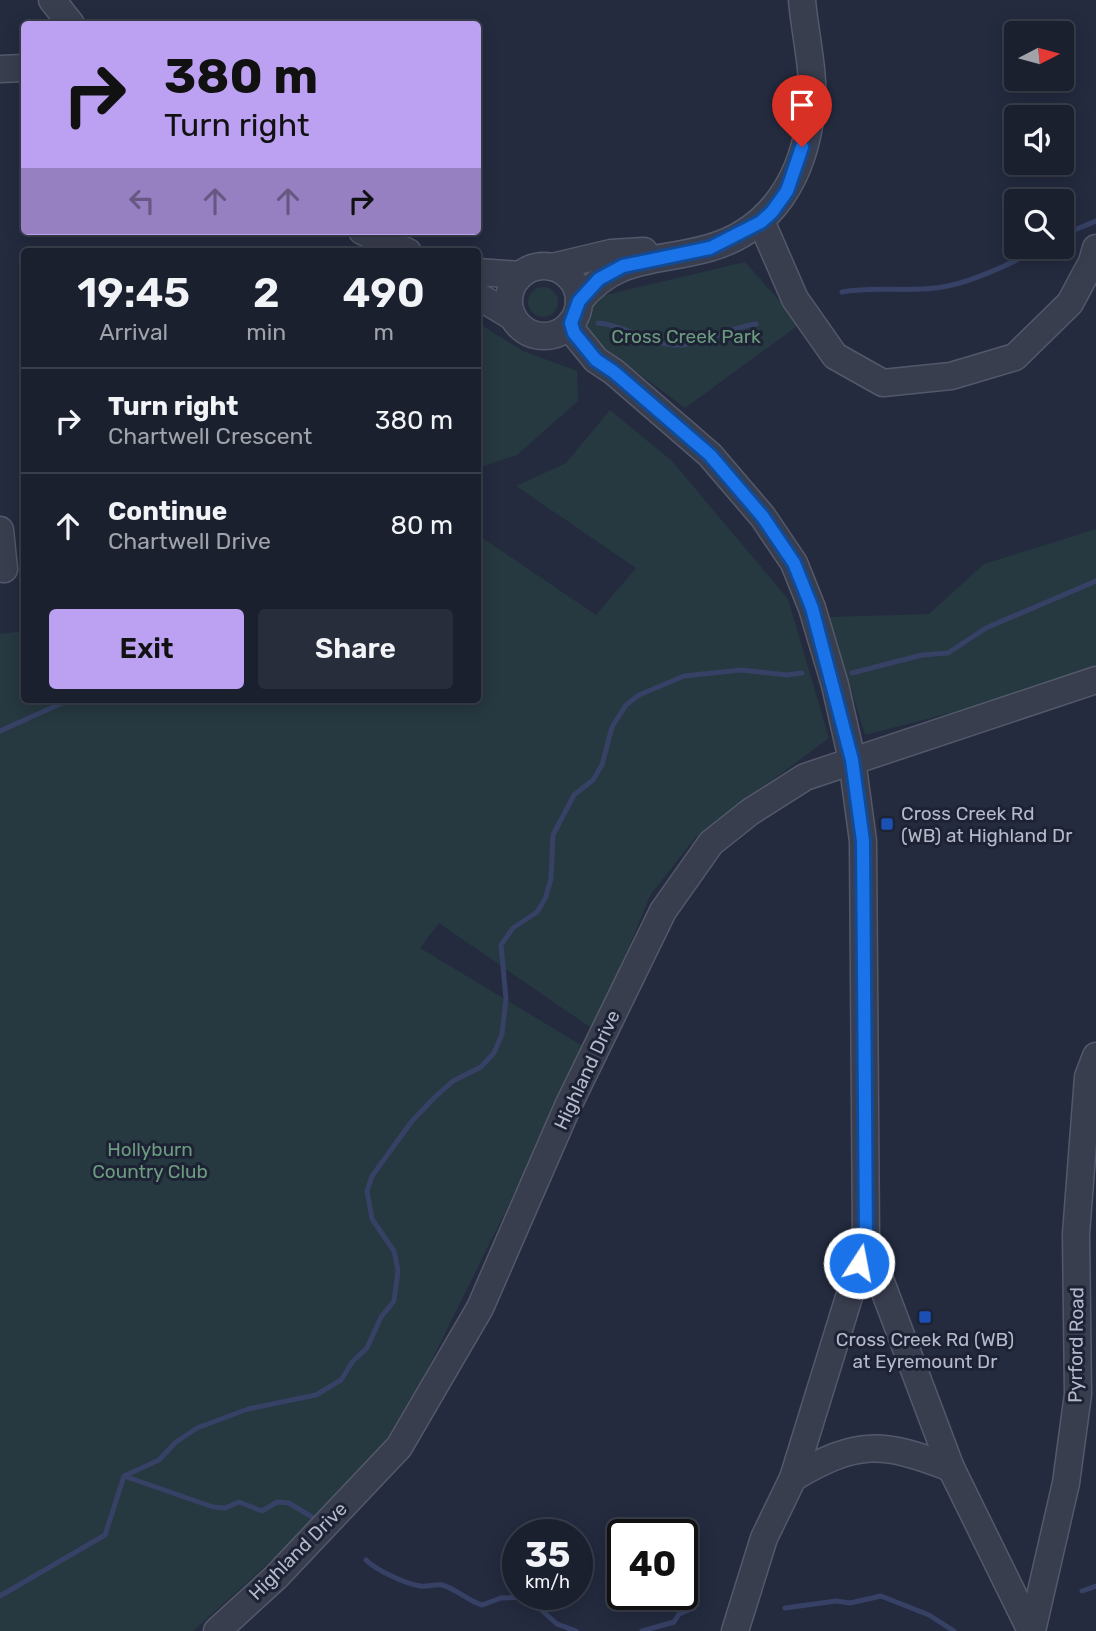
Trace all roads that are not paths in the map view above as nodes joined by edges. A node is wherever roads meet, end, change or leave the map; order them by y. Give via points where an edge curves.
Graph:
1 (52, 0) edge
2 (802, 0) edge
3 (69, 21) edge
4 (21, 68) edge
5 (0, 69) edge
6 (761, 222) junction
7 (371, 235) edge
8 (399, 248) edge
9 (1096, 248) edge
10 (677, 253) junction
11 (552, 267) junction
12 (481, 272) edge
13 (520, 275) junction
14 (481, 298) edge
15 (575, 312) junction
16 (513, 317) junction
17 (541, 336) junction
18 (596, 360) junction
19 (0, 530) edge
20 (4, 569) dead end
21 (1096, 680) edge
22 (852, 760) junction
23 (1096, 1056) edge
24 (866, 1241) junction
25 (951, 1468) junction
26 (793, 1478) junction
27 (217, 1631) edge
28 (735, 1631) edge
29 (1032, 1631) edge

1 - 3 street
2 - 6 street via 811,112 787,191
4 - 5 street
6 - 9 street via 795,299 835,356 883,383 951,376 1015,357 1070,303
6 - 10 street via 710,248
7 - 8 street
10 - 11 street via 611,253
10 - 15 street via 623,266 599,279
11 - 13 street
11 - 15 street via 571,279
12 - 13 street
13 - 16 street via 509,295
14 - 16 street
15 - 17 street via 563,330
15 - 18 street via 574,333
16 - 17 street via 520,326
17 - 18 street via 562,351
18 - 22 street via 710,455 763,517 794,563 812,608
19 - 20 street
21 - 22 street, Highland Drive
22 - 24 street via 863,841
22 - 27 street, Highland Drive via 805,777 710,843 663,911 568,1106 480,1308 399,1447 276,1577
23 - 29 street, Pyrford Road via 1088,1077 1076,1234 1078,1394 1066,1483
24 - 25 street
24 - 26 street
25 - 26 street via 909,1452 866,1447 816,1464
25 - 29 street
26 - 28 street via 764,1538

